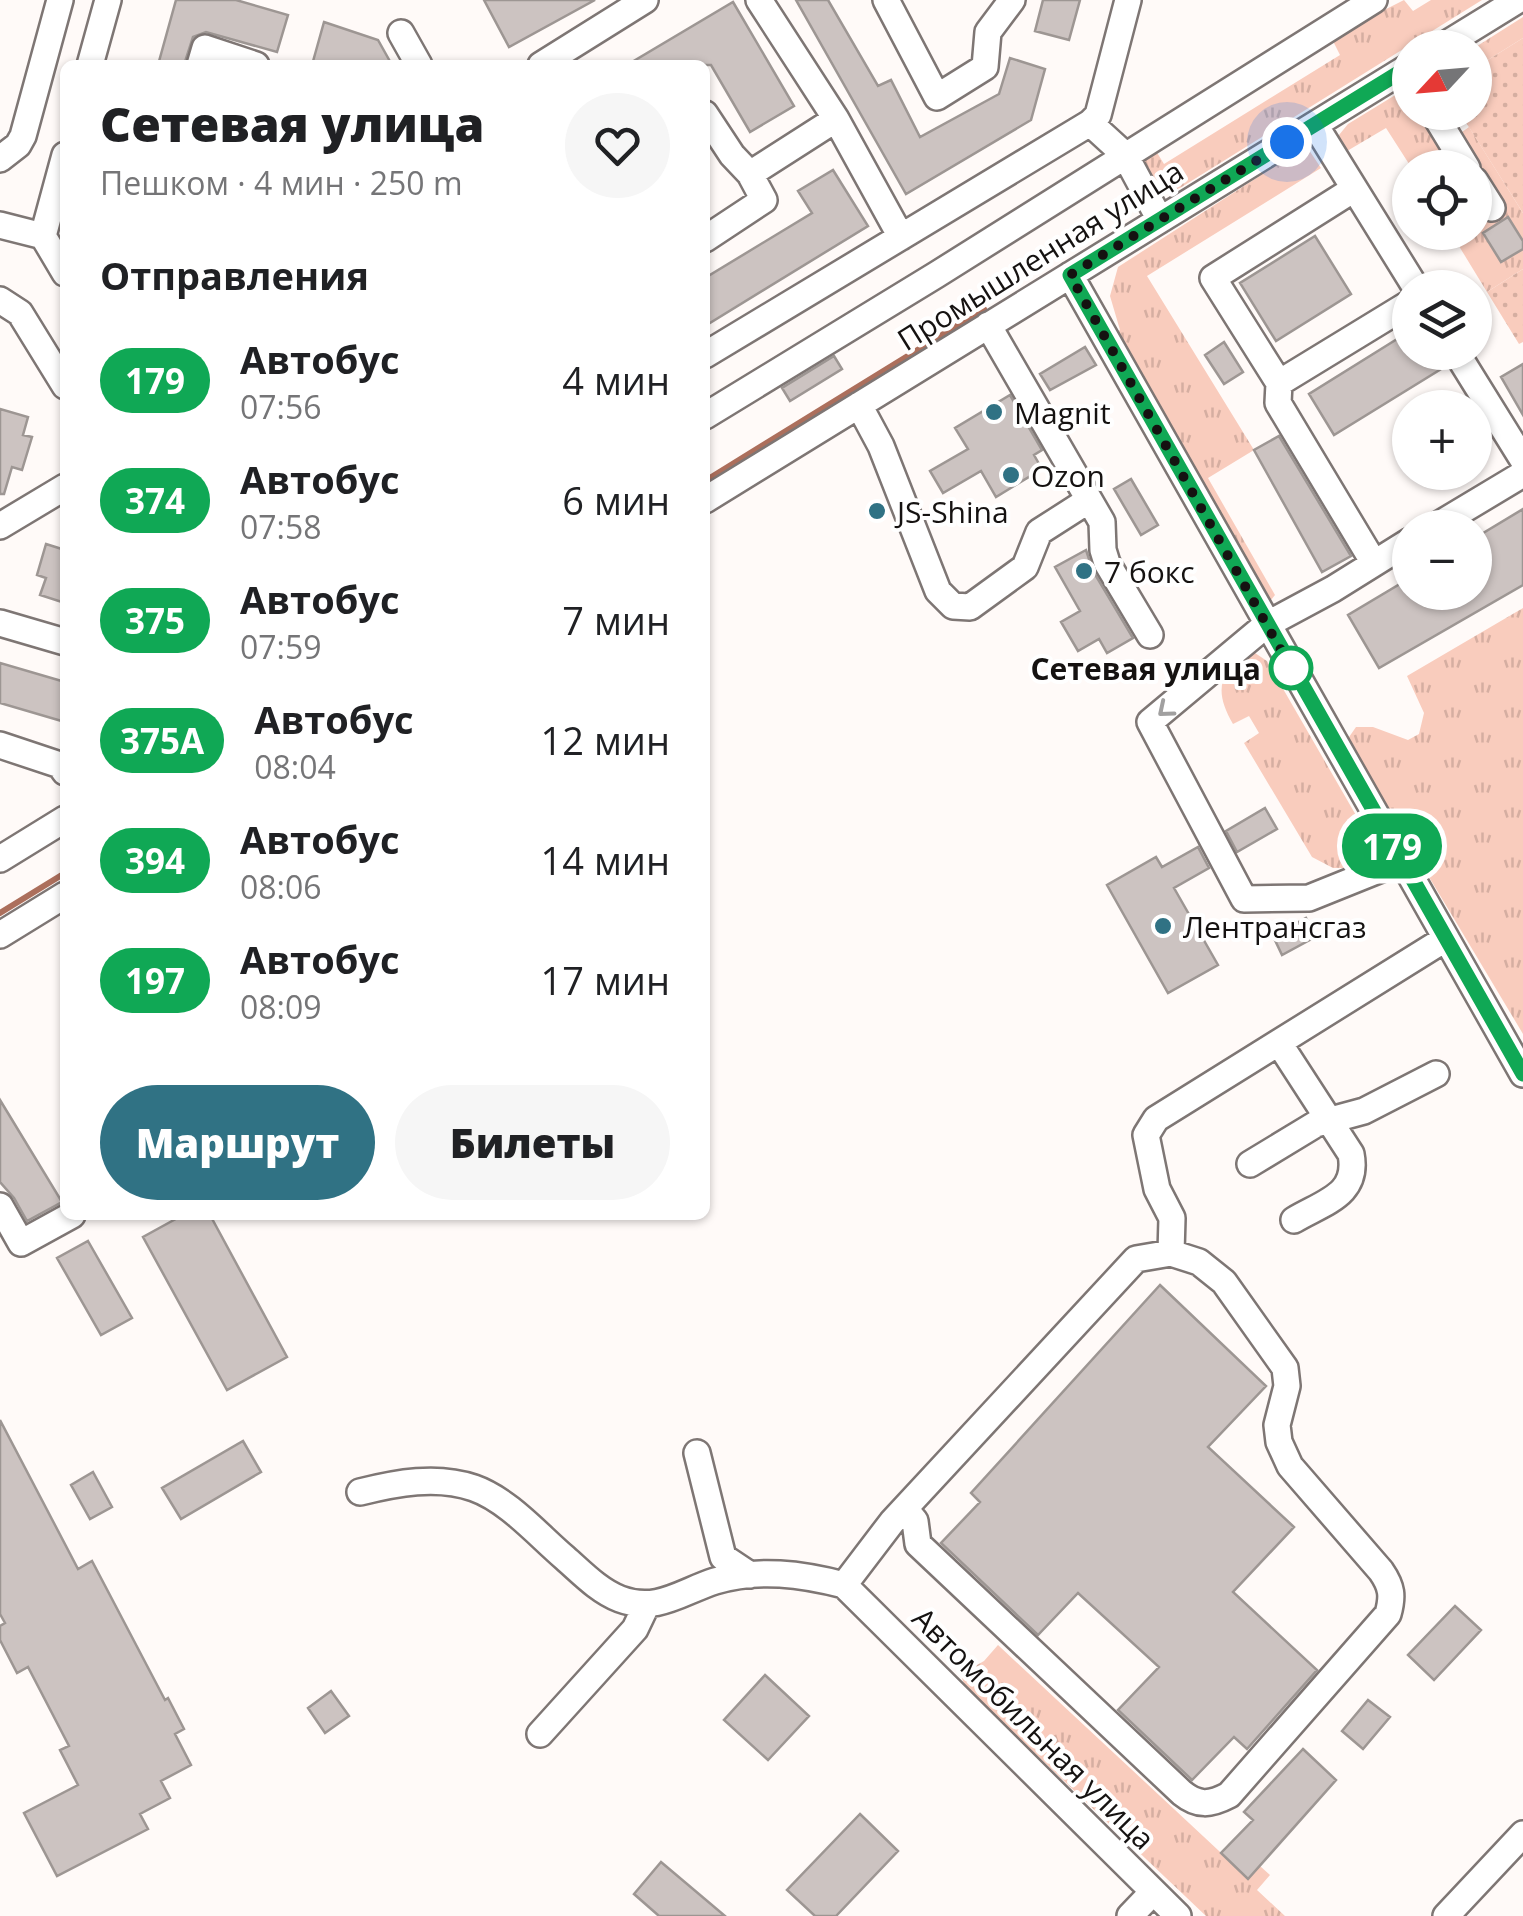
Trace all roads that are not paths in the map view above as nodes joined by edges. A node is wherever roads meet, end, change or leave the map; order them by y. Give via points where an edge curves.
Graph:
1 (60, 0) edge
2 (108, 0) edge
3 (645, 0) edge
4 (759, 0) edge
5 (886, 0) edge
6 (1012, 0) edge
7 (1128, 0) edge
8 (1374, 0) edge
9 (1518, 0) edge
10 (1469, 30) edge
11 (401, 33) dead end
12 (91, 60) edge
13 (201, 60) edge
14 (241, 60) edge
15 (416, 60) edge
16 (549, 60) edge
17 (1392, 80) edge
18 (836, 119) junction
19 (710, 122) edge
20 (1090, 123) junction
21 (1314, 125) junction
22 (1125, 155) junction
23 (0, 159) edge
24 (60, 173) edge
25 (750, 174) junction
26 (1354, 189) junction
27 (1160, 220) junction
28 (0, 224) edge
29 (43, 236) junction
30 (710, 236) edge
31 (901, 237) junction
32 (60, 264) edge
33 (1405, 270) edge
34 (1070, 275) junction
35 (0, 300) edge
36 (1392, 314) edge
37 (988, 326) junction
38 (710, 352) edge
39 (1467, 370) edge
40 (60, 378) edge
41 (1278, 383) junction
42 (859, 405) junction
43 (710, 413) edge
44 (1523, 460) edge
45 (1523, 474) edge
46 (60, 489) edge
47 (710, 497) edge
48 (1089, 500) junction
49 (1463, 510) edge
50 (0, 526) edge
51 (1392, 552) edge
52 (1374, 563) junction
53 (0, 623) edge
54 (1266, 625) junction
55 (1150, 636) dead end
56 (60, 641) edge
57 (0, 745) edge
58 (60, 765) edge
59 (60, 822) edge
60 (0, 859) edge
61 (1400, 861) junction
62 (60, 898) edge
63 (0, 936) edge
64 (1445, 939) junction
65 (1279, 1042) junction
66 (1436, 1074) dead end
67 (1523, 1074) edge
68 (1330, 1120) junction
69 (1250, 1164) dead end
70 (0, 1206) edge
71 (63, 1220) edge
72 (1294, 1220) dead end
73 (1171, 1253) junction
74 (696, 1453) dead end
75 (360, 1492) dead end
76 (905, 1508) junction
77 (750, 1575) junction
78 (844, 1585) junction
79 (646, 1606) junction
80 (540, 1734) dead end
81 (1523, 1834) edge
82 (1152, 1892) junction
83 (1130, 1916) edge
84 (1178, 1916) edge
85 (1446, 1916) edge

1 - 23 street via 23,136
2 - 12 street
3 - 16 street
4 - 18 street
5 - 6 street via 937,97 985,67 988,32
7 - 20 street via 1098,115
8 - 22 street
9 - 10 street
11 - 15 street
13 - 14 street via 205,48
17 - 21 street, Промышленная улица
18 - 25 street
18 - 31 street
19 - 25 street
20 - 22 street
20 - 31 street
21 - 26 street
21 - 27 street, Промышленная улица
22 - 27 street
22 - 43 street
24 - 29 street
25 - 30 street via 764,200
26 - 33 street
26 - 41 street via 1213,278
27 - 34 street, Промышленная улица
28 - 29 street
29 - 32 street
31 - 38 street
34 - 37 street, Промышленная улица
34 - 54 street
35 - 40 street via 20,313
36 - 41 street
37 - 42 street, Промышленная улица
37 - 48 street
39 - 44 street
41 - 52 street via 1278,403
42 - 47 street, Промышленная улица
42 - 48 street via 938,591 953,606 970,607 1025,567 1040,532
45 - 49 street
46 - 50 street
48 - 55 street via 1102,522 1107,563
51 - 52 street
52 - 54 street
53 - 56 street
54 - 61 street
54 -> 61 street via 1150,722 1244,898 1309,898
57 - 58 street
59 - 60 street
61 - 64 street
62 - 63 street
64 - 65 street
64 - 67 street
65 - 68 street
65 - 73 street via 1156,1120 1146,1134 1157,1190 1172,1218
66 - 68 street via 1364,1111
68 - 69 street
68 - 72 street via 1352,1154 1350,1183
70 - 71 street via 21,1243
73 - 76 street via 1136,1258
73 - 76 street via 1199,1262 1224,1282 1284,1368 1287,1386 1277,1425 1290,1466 1392,1590 1388,1614 1228,1795 1192,1801 918,1544
74 - 77 street via 723,1557
75 - 79 street via 400,1481 474,1488 506,1507 599,1588
76 - 78 street
77 - 78 street via 789,1573
77 - 79 street
78 - 82 street, Автомобильная улица
79 - 80 street via 635,1629
81 - 85 street
82 - 83 street
82 - 84 street, Автомобильная улица

